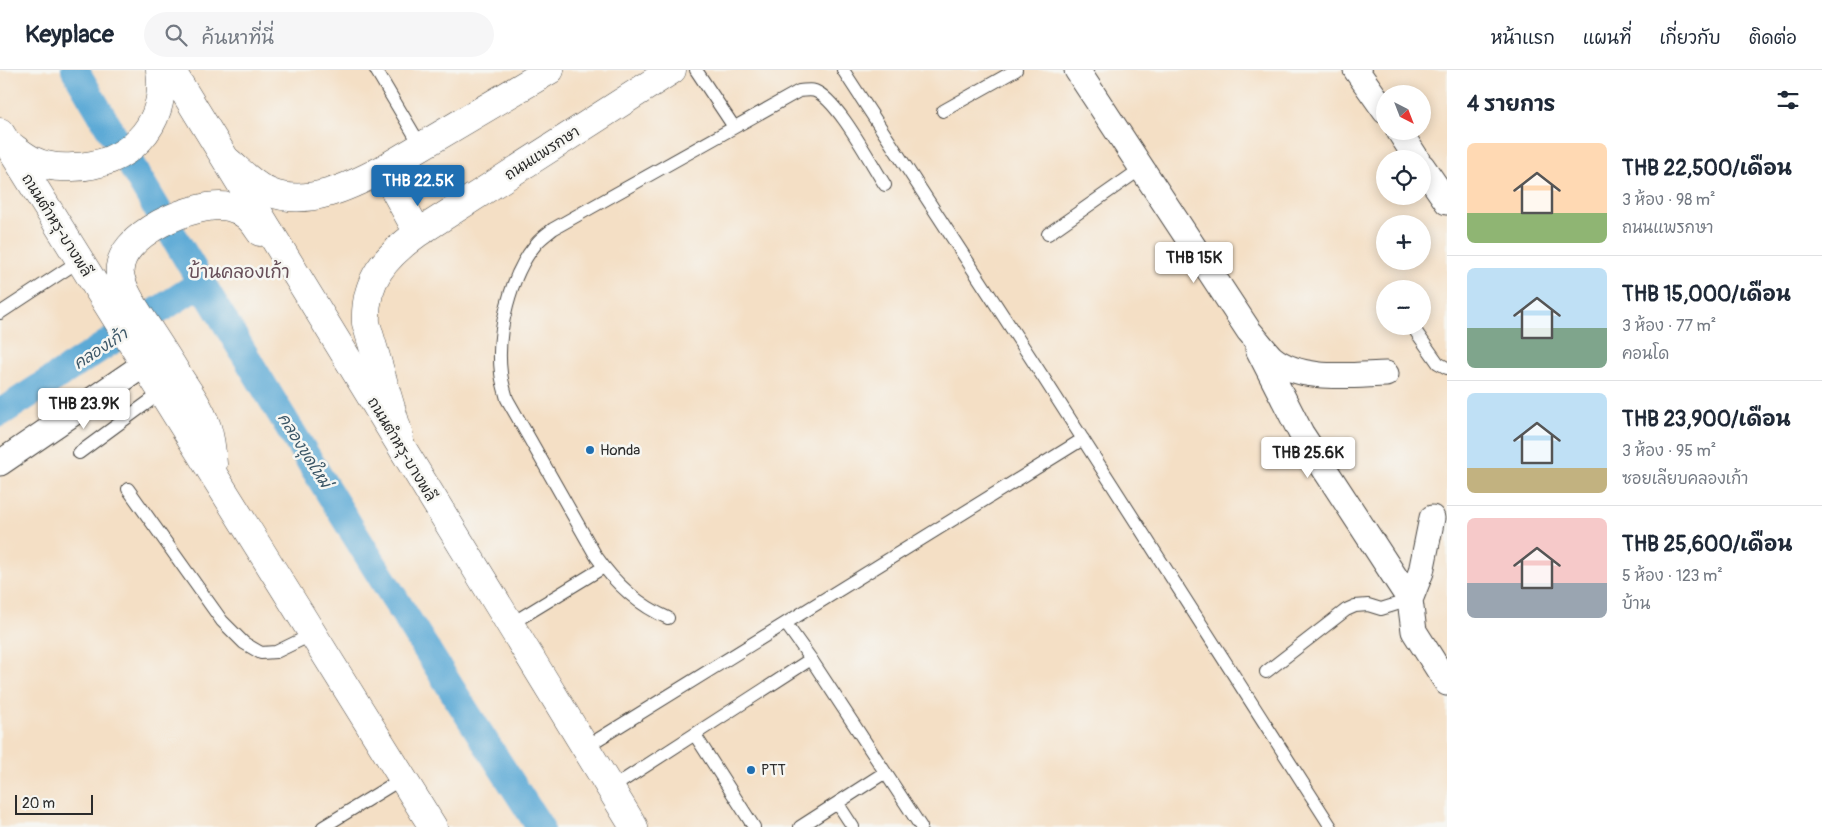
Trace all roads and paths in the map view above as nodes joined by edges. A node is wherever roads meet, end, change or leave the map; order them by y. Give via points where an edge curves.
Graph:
1 (160, 70) edge
2 (171, 70) edge
3 (376, 70) edge
4 (550, 70) edge
5 (672, 70) edge
6 (696, 70) edge
7 (843, 70) edge
8 (1016, 70) edge
9 (1077, 70) edge
10 (1356, 70) edge
11 (1376, 98) edge
12 (943, 111) dead end
13 (734, 127) junction
14 (3, 137) edge
15 (421, 146) junction
16 (226, 159) junction
17 (1142, 168) junction
18 (384, 169) junction
19 (1431, 179) edge
20 (885, 185) dead end
21 (1447, 202) edge
22 (418, 233) junction
23 (1048, 234) dead end
24 (79, 261) junction
25 (118, 302) junction
26 (0, 313) edge
27 (1249, 331) junction
28 (1418, 335) edge
29 (146, 352) junction
30 (1447, 368) edge
31 (1386, 374) dead end
32 (162, 392) junction
33 (1083, 439) junction
34 (79, 453) dead end
35 (404, 454) junction
36 (0, 463) edge
37 (213, 474) junction
38 (128, 489) dead end
39 (438, 509) junction
40 (1432, 518) dead end
41 (604, 567) junction
42 (1410, 600) junction
43 (668, 618) dead end
44 (510, 624) junction
45 (786, 624) junction
46 (313, 634) junction
47 (811, 660) junction
48 (1266, 672) dead end
49 (1447, 683) edge
50 (696, 735) junction
51 (584, 748) junction
52 (884, 773) junction
53 (403, 778) junction
54 (610, 789) junction
55 (838, 804) junction
56 (323, 827) edge
57 (433, 827) edge
58 (634, 827) edge
59 (754, 827) edge
60 (800, 827) edge
61 (853, 827) edge
62 (921, 827) edge
63 (1331, 827) edge

1 - 14 main road via 158,108 146,132 127,151 106,162 63,168 32,160
2 - 16 main road, ถนนตำหรุ-บางพลี
3 - 15 lane
4 - 15 main road
5 - 22 main road, ถนนแพรกษา
6 - 13 lane
7 - 33 lane
8 - 12 lane
9 - 17 street
10 - 11 street
13 - 20 lane via 799,91 814,90 838,110
13 - 41 lane via 543,236 521,268 508,304 500,363 507,399
14 - 24 main road, ถนนตำหรุ-บางพลี
15 - 18 main road
16 - 18 main road via 269,192 291,197 331,192
16 - 35 main road, ถนนตำหรุ-บางพลี
17 - 23 lane
17 - 27 street
18 - 22 main road
19 - 21 street
22 - 35 main road, ถนนแพรกษา via 385,261 374,277 365,306 366,323
24 - 25 main road, ถนนตำหรุ-บางพลี
24 - 26 lane
25 - 29 main road, ถนนตำหรุ-บางพลี
25 - 39 main road via 122,257 129,246 148,230 200,209 227,206 240,210 254,223 370,413
27 - 31 street via 1273,358 1295,371 1333,376
27 - 42 street via 1301,433
28 - 30 lane via 1438,363
29 - 32 main road, ถนนตำหรุ-บางพลี
29 - 36 street
29 - 37 main road via 202,415 212,449
32 - 34 lane
32 - 37 main road, ถนนตำหรุ-บางพลี
33 - 45 lane
33 - 63 lane
35 - 39 main road, ถนนตำหรุ-บางพลี
37 - 46 main road, ถนนตำหรุ-บางพลี
38 - 46 lane via 222,621 244,644 261,653 276,652
39 - 44 main road, ถนนตำหรุ-บางพลี
40 - 42 street
41 - 43 lane via 632,596
41 - 44 lane
42 - 48 lane via 1380,609 1368,605 1346,610
42 - 49 street via 1414,631
44 - 51 main road, ถนนตำหรุ-บางพลี
45 - 47 lane
45 - 51 lane
46 - 53 main road, ถนนตำหรุ-บางพลี
47 - 50 lane
47 - 52 lane
50 - 54 lane
50 - 59 lane
51 - 54 main road, ถนนตำหรุ-บางพลี
52 - 55 lane
52 - 62 lane
53 - 56 lane
53 - 57 main road, ถนนตำหรุ-บางพลี
54 - 58 main road, ถนนตำหรุ-บางพลี
55 - 60 lane
55 - 61 lane

